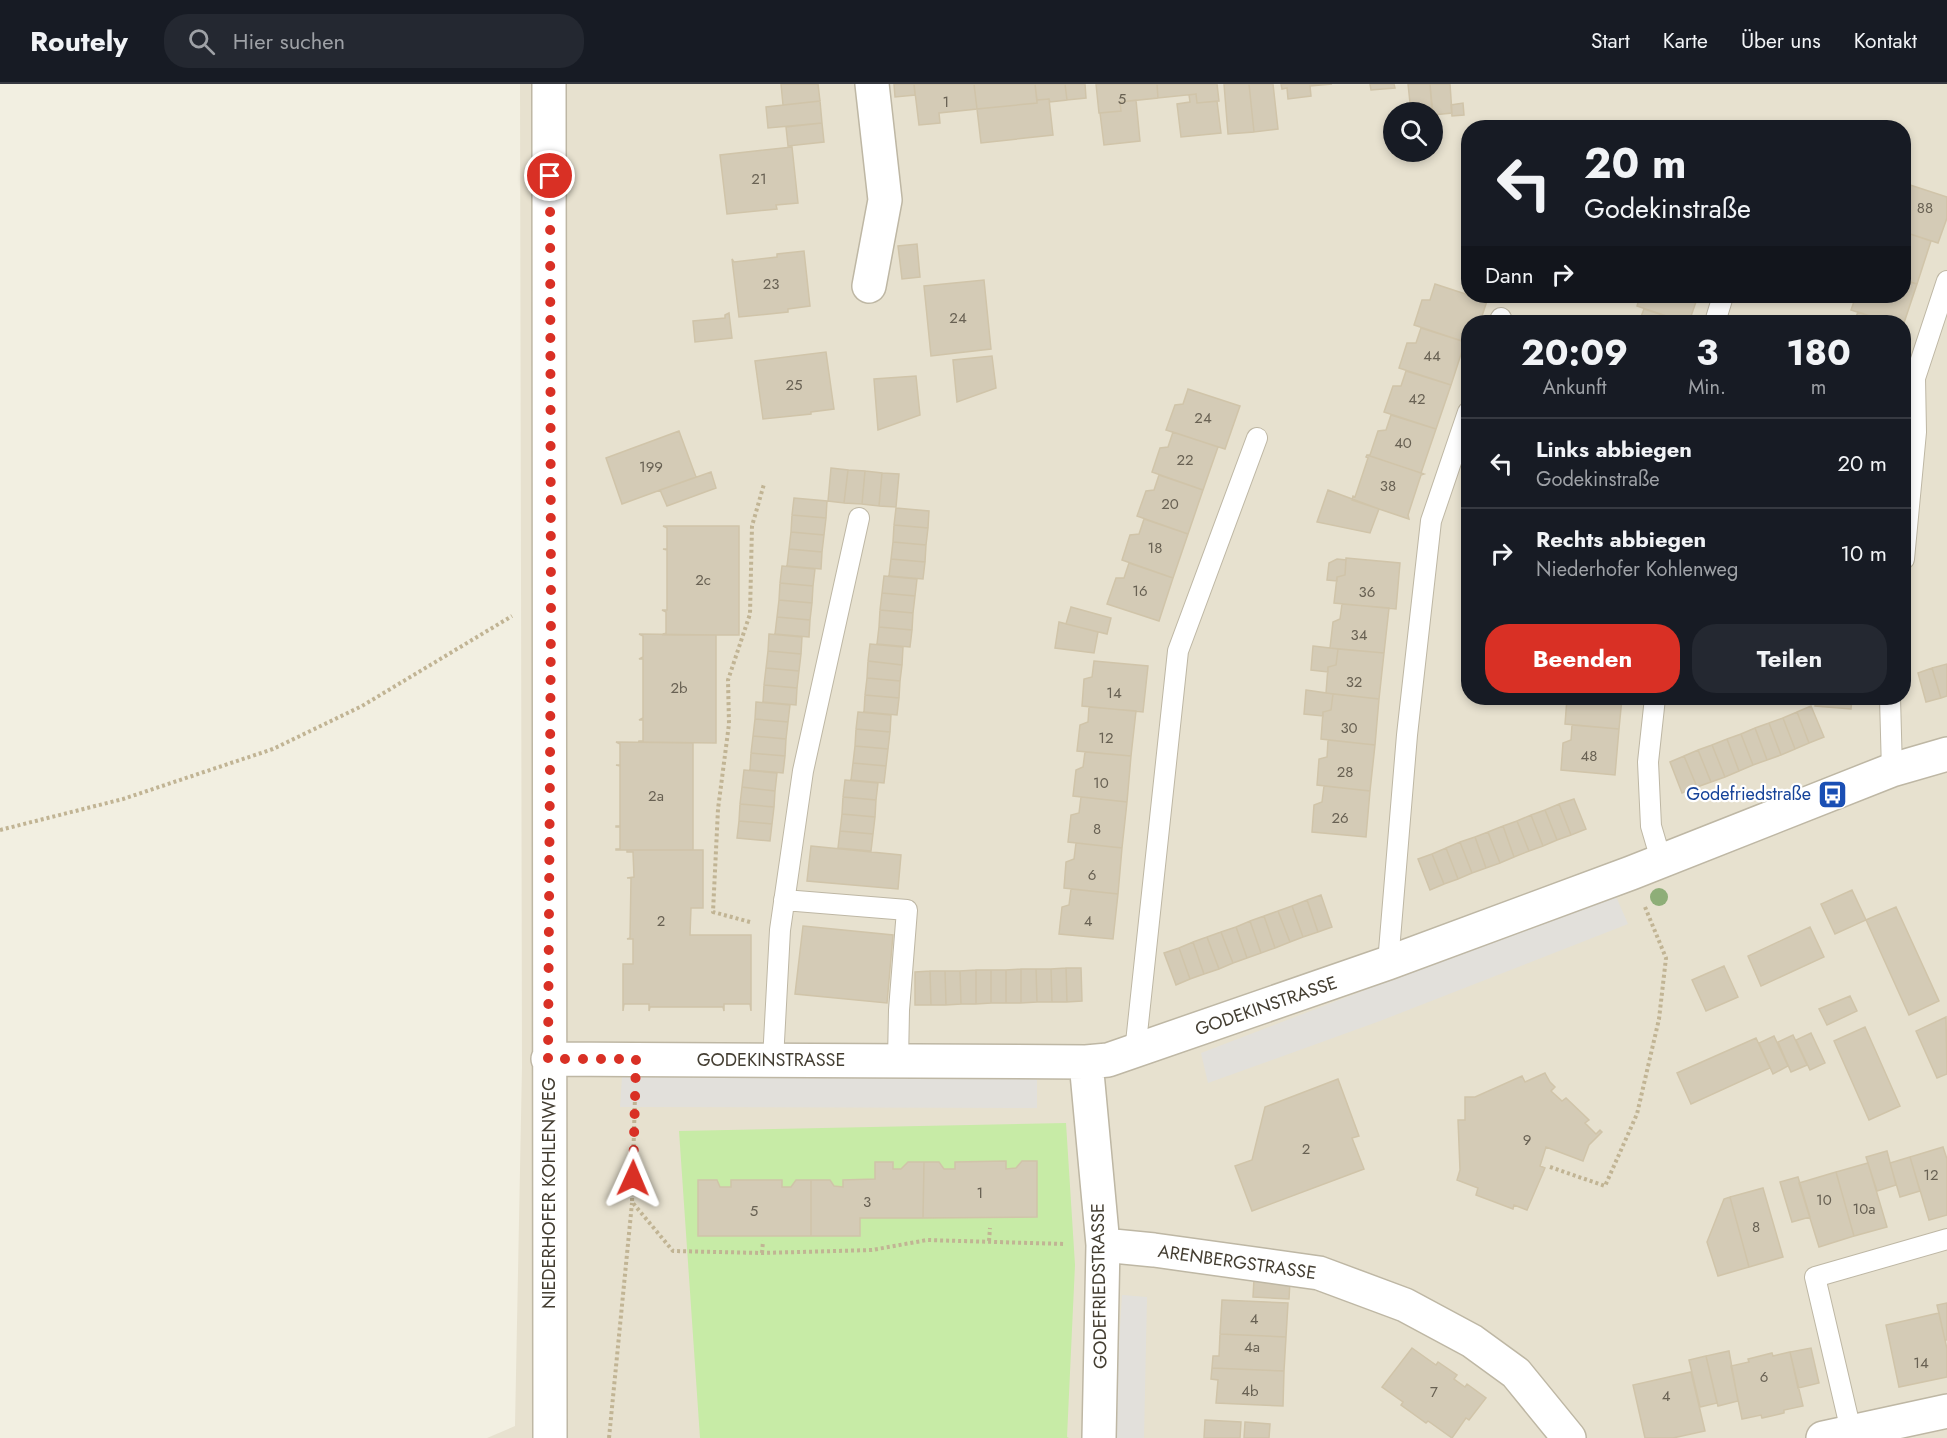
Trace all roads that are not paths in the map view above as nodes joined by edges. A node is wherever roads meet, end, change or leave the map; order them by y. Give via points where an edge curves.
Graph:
1 (549, 84) edge
2 (872, 84) edge
3 (1947, 281) edge
4 (869, 286) dead end
5 (1461, 433) edge
6 (1257, 438) dead end
7 (1911, 485) edge
8 (859, 518) dead end
9 (1654, 705) edge
10 (1890, 705) edge
11 (1947, 754) edge
12 (1892, 770) junction
13 (1660, 860) junction
14 (784, 900) junction
15 (1388, 963) junction
16 (1135, 1052) junction
17 (548, 1059) junction
18 (773, 1060) junction
19 (898, 1061) junction
20 (1086, 1062) junction
21 (1947, 1239) edge
22 (1102, 1245) junction
23 (1947, 1411) edge
24 (1837, 1435) edge
25 (550, 1438) edge
26 (1099, 1438) edge
27 (1569, 1438) edge

1 - 17 street, NIEDERHOFER KOHLENWEG
2 - 4 street via 885,200
3 - 7 lane via 1915,378 1916,432
5 - 15 lane via 1431,521 1407,735
6 - 16 lane via 1178,651
8 - 14 lane via 802,771
9 - 13 lane via 1648,762 1651,826
10 - 12 lane
11 - 12 street, GODEKINSTRASSE
12 - 13 street, GODEKINSTRASSE
13 - 15 street, GODEKINSTRASSE
14 - 18 lane
14 - 19 lane via 907,910
15 - 16 street, GODEKINSTRASSE
16 - 20 street, GODEKINSTRASSE
17 - 18 street, GODEKINSTRASSE
17 - 25 street, NIEDERHOFER KOHLENWEG
18 - 19 street, GODEKINSTRASSE
19 - 20 street, GODEKINSTRASSE
20 - 22 street, GODEFRIEDSTRASSE
21 - 24 lane via 1815,1277
22 - 26 street, GODEFRIEDSTRASSE
22 - 27 street, ARENBERGSTRASSE via 1318,1273 1405,1305 1472,1341 1516,1373
23 - 24 street

